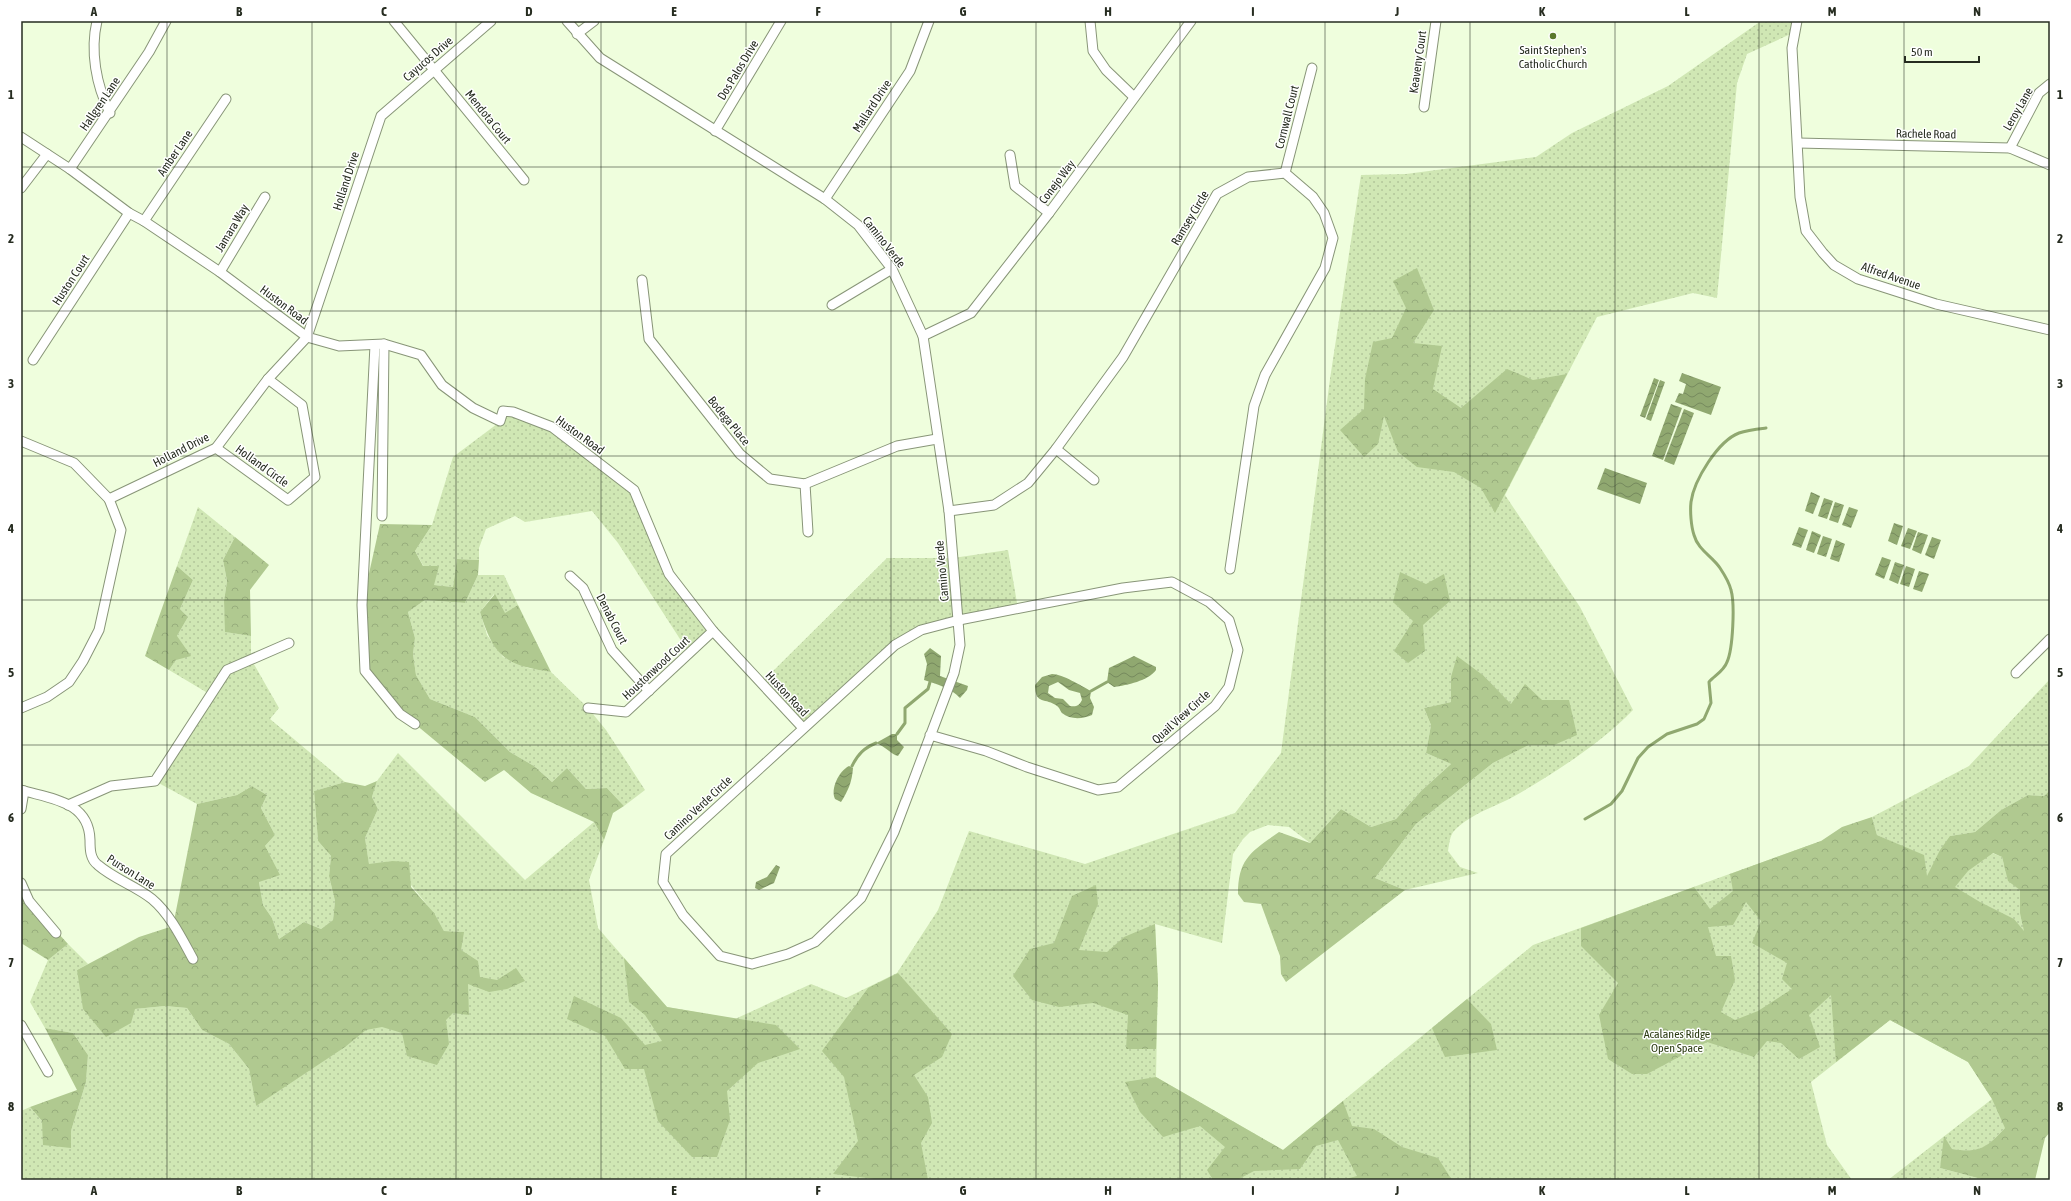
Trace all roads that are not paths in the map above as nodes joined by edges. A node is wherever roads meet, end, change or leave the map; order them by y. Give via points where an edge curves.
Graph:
1 (97, 21) edge
2 (166, 21) edge
3 (394, 21) edge
4 (491, 21) edge
5 (566, 21) edge
6 (594, 21) edge
7 (781, 21) edge
8 (929, 21) edge
9 (1090, 21) edge
10 (1191, 21) edge
11 (1436, 21) edge
12 (1797, 21) edge
13 (577, 34) junction
14 (1312, 68) dead end
15 (434, 69) junction
16 (2050, 84) edge
17 (1134, 97) junction
18 (226, 99) dead end
19 (1424, 107) dead end
20 (110, 113) junction
21 (381, 116) joint
22 (715, 131) junction
23 (21, 137) edge
24 (1798, 143) junction
25 (2010, 148) junction
26 (47, 154) junction
27 (1010, 155) dead end
28 (2050, 165) edge
29 (70, 169) junction
30 (1285, 173) junction
31 (524, 180) dead end
32 (21, 188) edge
33 (265, 197) dead end
34 (825, 199) junction
35 (128, 213) junction
36 (1049, 213) junction
37 (144, 221) junction
38 (892, 269) junction
39 (220, 272) junction
40 (642, 280) dead end
41 (832, 305) dead end
42 (2050, 330) edge
43 (923, 336) junction
44 (307, 337) junction
45 (380, 344) junction
46 (33, 360) dead end
47 (268, 379) junction
48 (937, 439) junction
49 (21, 440) edge
50 (216, 448) junction
51 (1056, 449) junction
52 (1094, 480) dead end
53 (805, 484) junction
54 (109, 499) junction
55 (949, 511) junction
56 (382, 516) dead end
57 (808, 532) dead end
58 (1230, 569) dead end
59 (570, 576) dead end
60 (959, 620) junction
61 (713, 631) junction
62 (2050, 639) edge
63 (289, 643) dead end
64 (2016, 673) dead end
65 (649, 691) junction
66 (21, 708) edge
67 (588, 708) dead end
68 (415, 724) dead end
69 (802, 728) junction
70 (930, 735) junction
71 (23, 791) edge
72 (68, 805) junction
73 (21, 809) edge
74 (21, 883) edge
75 (56, 933) dead end
76 (194, 959) dead end
77 (21, 1025) edge
78 (48, 1072) dead end

1 - 20 street via 94,33 95,66 101,95
2 - 20 street, Hallgren Lane
3 - 15 street, Mendota Court
4 - 15 street, Cayucos Drive
5 - 13 street, Camino Verde
6 - 13 street
7 - 22 street, Dos Palos Drive
8 - 34 street, Mallard Drive via 910,71
9 - 17 street via 1093,51 1106,70
10 - 17 street, Conejo Way
11 - 19 street, Keaveny Court
12 - 24 street, Alfred Avenue via 1792,48
13 - 22 street, Camino Verde via 600,58
14 - 30 street, Cornwall Court
15 - 21 street, Cayucos Drive
15 - 31 street, Mendota Court
16 - 25 street, Leroy Lane via 2039,93
17 - 36 street, Conejo Way
18 - 37 street, Amber Lane
20 - 29 street, Hallgren Lane
21 - 44 street, Holland Drive
22 - 34 street, Camino Verde
23 - 26 street, Huston Road
24 - 25 street, Rachele Road
24 - 42 street, Alfred Avenue via 1800,197 1806,231 1834,265 1858,279 1936,304
25 - 28 street, Rachele Road
26 - 29 street, Huston Road
26 - 32 street
27 - 36 street via 1016,186
29 - 35 street, Huston Road
30 - 51 street, Ramsey Circle via 1248,177 1217,194 1123,357
30 - 58 street via 1313,197 1324,213 1333,238 1325,268 1264,375 1254,406
33 - 39 street, Jamara Way
34 - 38 street, Camino Verde via 858,225
35 - 37 street, Huston Road
35 - 46 street, Huston Court
36 - 43 street, Conejo Way via 971,313
37 - 39 street, Huston Road
38 - 41 street
38 - 43 street, Camino Verde
39 - 44 street, Huston Road
40 - 53 street, Bodega Place via 649,339 735,448 770,478
43 - 48 street, Camino Verde
44 - 45 street, Huston Road via 339,346
44 - 47 street, Holland Drive
45 - 56 street
45 - 61 street, Huston Road via 421,355 442,385 473,408 500,421 504,411 513,412 552,427 634,490 668,574
45 - 68 street via 362,606 364,671 400,714
47 - 50 street, Holland Drive
47 - 50 street, Holland Circle via 302,405 315,477 288,500
48 - 53 street via 897,446
48 - 55 street, Camino Verde
49 - 54 street via 74,463
50 - 54 street, Holland Drive
51 - 52 street
51 - 55 street, Ramsey Circle via 1028,483 994,505
53 - 57 street
54 - 66 street via 121,530 99,630 69,682 46,697
55 - 60 street, Camino Verde
59 - 65 street, Denab Court via 583,588 612,650
60 - 69 street, Camino Verde Circle via 921,630 894,645
60 - 70 street, Camino Verde Circle via 960,645 954,673
60 - 70 street, Quail View Circle via 1123,588 1172,582 1209,602 1228,620 1238,650 1229,687 1215,706 1118,787 1098,790 986,751
61 - 65 street, Houstonwood Court
61 - 69 street, Huston Road
62 - 64 street
63 - 72 street via 227,670 155,781 111,786
65 - 67 street, Houstonwood Court via 626,712
69 - 70 street, Camino Verde Circle via 666,854 663,882 683,915 720,956 752,964 788,954 815,942 861,898 894,832
71 - 72 street, Purson Lane
71 - 73 street
72 - 76 street, Purson Lane via 79,810 90,828 90,853 96,864 152,899
74 - 75 street via 29,901
77 - 78 street

